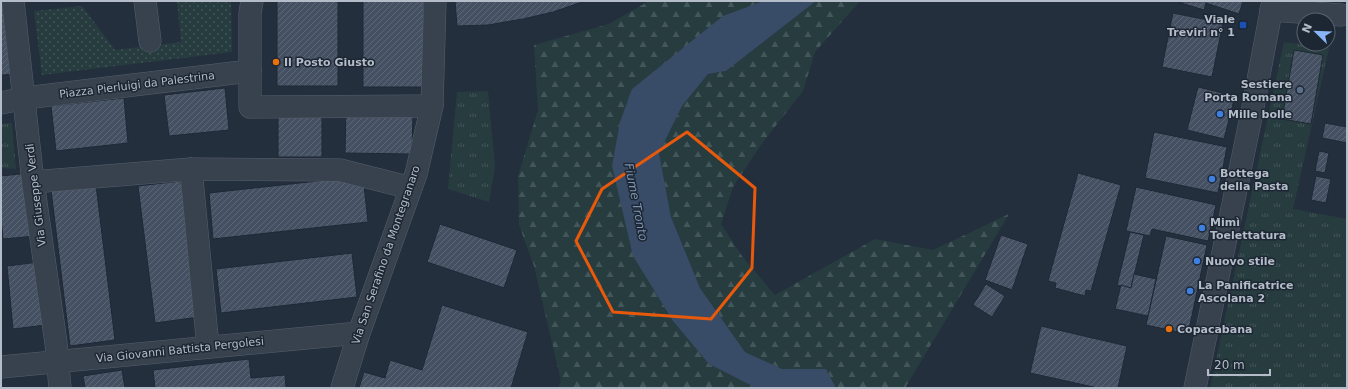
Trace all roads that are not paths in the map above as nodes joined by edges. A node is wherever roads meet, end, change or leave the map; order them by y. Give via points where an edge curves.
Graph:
1 (13, 1) edge
2 (145, 1) edge
3 (252, 1) edge
4 (435, 1) edge
5 (1305, 1) edge
6 (1272, 6) edge
7 (1344, 16) edge
8 (150, 41) dead end
9 (250, 71) junction
10 (25, 98) junction
11 (1, 103) edge
12 (432, 106) junction
13 (191, 169) junction
14 (33, 182) junction
15 (410, 188) junction
16 (359, 333) junction
17 (208, 347) junction
18 (58, 362) junction
19 (1, 367) edge
20 (60, 388) edge
21 (342, 388) edge
22 (1195, 388) edge

1 - 10 street, Via Giuseppe Verdi
2 - 8 street
3 - 9 street
4 - 12 street, Via San Serafino da Montegranaro
5 - 7 street
6 - 7 street
6 - 22 street
9 - 10 street, Piazza Pierluigi da Palestrina
9 - 12 street via 250,107
10 - 11 street, Piazza Pierluigi da Palestrina
10 - 14 street, Via Giuseppe Verdi
12 - 15 street, Via San Serafino da Montegranaro via 416,174
13 - 14 street
13 - 15 street via 340,170
13 - 17 street
14 - 18 street, Via Giuseppe Verdi
15 - 16 street, Via San Serafino da Montegranaro
16 - 17 street, Via Giovanni Battista Pergolesi
16 - 21 street, Via San Serafino da Montegranaro
17 - 18 street, Via Giovanni Battista Pergolesi
18 - 19 street, Via Giovanni Battista Pergolesi
18 - 20 street, Via Giuseppe Verdi

